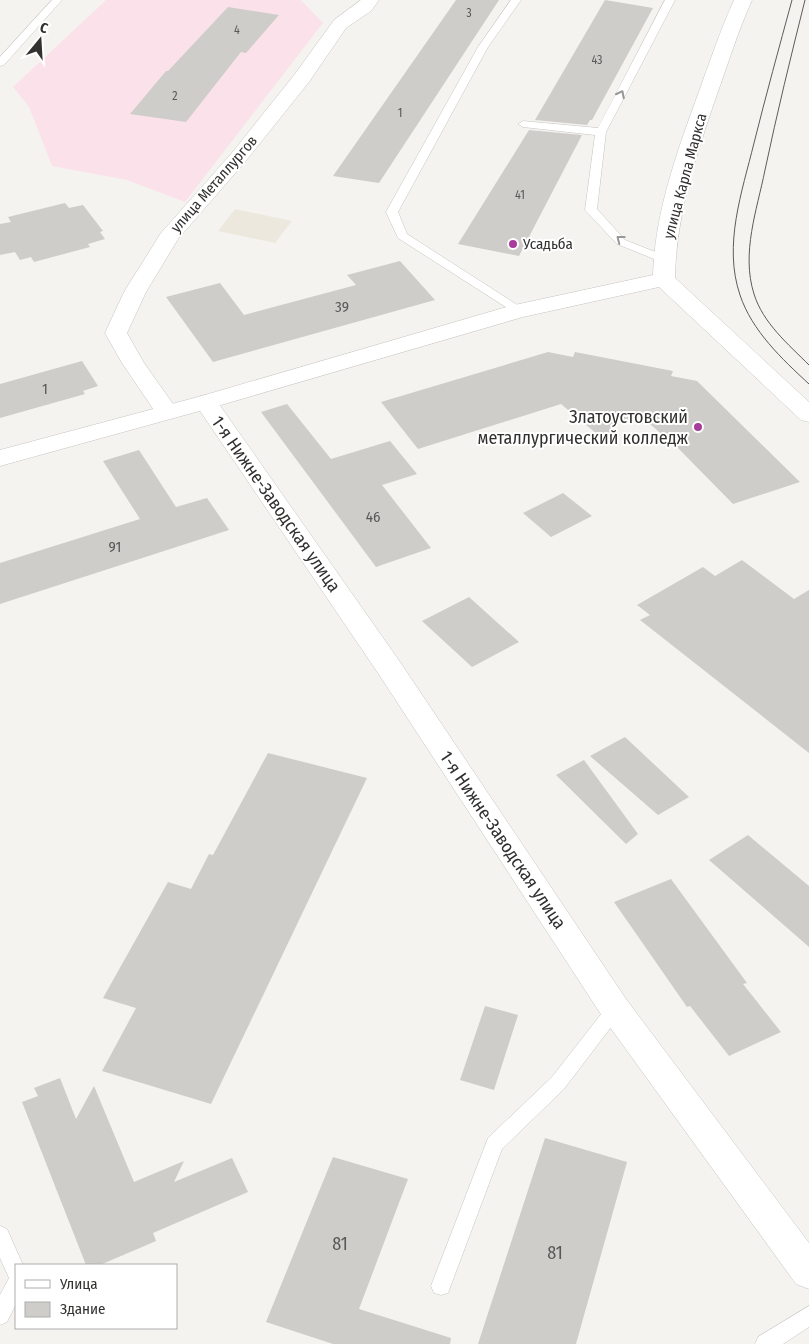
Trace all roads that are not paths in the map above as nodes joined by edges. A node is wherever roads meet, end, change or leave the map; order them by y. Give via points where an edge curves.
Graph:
1 (57, 0) edge
2 (370, 0) edge
3 (516, 0) edge
4 (667, 0) edge
5 (742, 0) edge
6 (0, 63) edge
7 (523, 124) dead end
8 (601, 132) junction
9 (664, 269) junction
10 (518, 311) junction
11 (206, 402) junction
12 (166, 411) junction
13 (809, 415) edge
14 (0, 458) edge
15 (615, 1009) junction
16 (0, 1235) edge
17 (15, 1270) edge
18 (809, 1272) edge
19 (15, 1286) edge
20 (441, 1286) dead end
21 (0, 1315) edge
22 (809, 1316) edge
23 (765, 1344) edge

1 - 6 lane
2 - 12 street, улица Металлургов via 340,24 238,158 168,238 135,292 116,333
3 - 10 lane via 483,47 392,212 402,236
8 -> 4 lane
5 - 9 street, улица Карла Маркса via 693,137 669,224
7 - 8 lane
9 -> 8 lane via 620,242 591,210
9 - 10 street
9 - 13 street via 696,313
10 - 11 street
11 - 12 street
11 - 15 street, 1-я Нижне-Заводская улица via 390,669
12 - 14 street
15 - 18 street, 1-я Нижне-Заводская улица
15 - 20 lane via 558,1083 495,1144
16 - 17 lane
19 - 21 lane
22 - 23 lane

